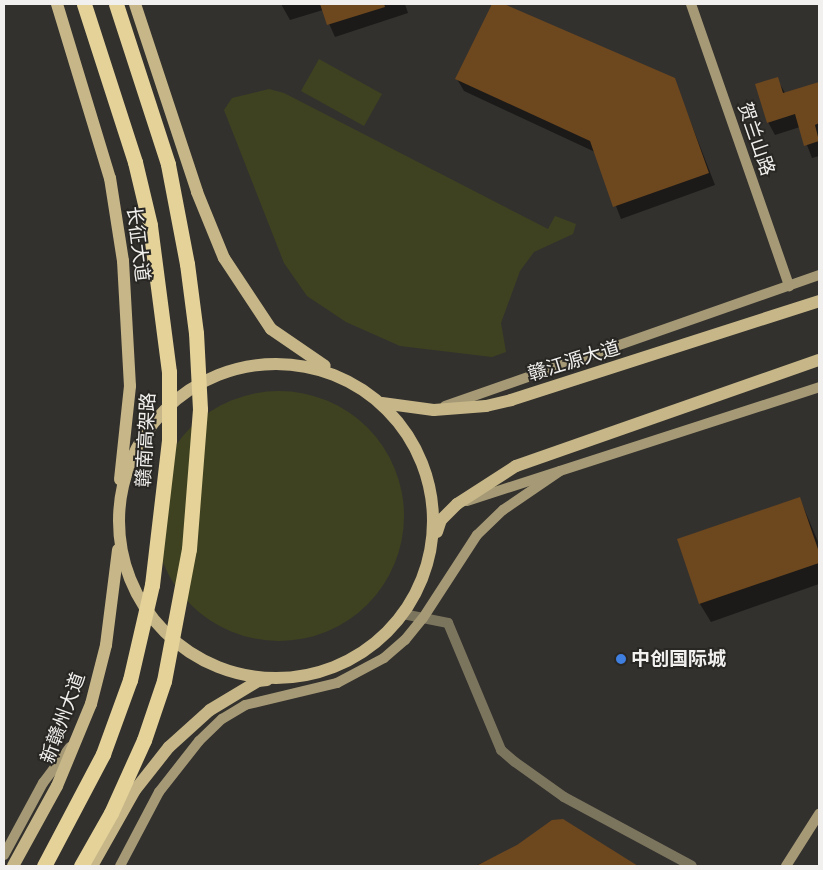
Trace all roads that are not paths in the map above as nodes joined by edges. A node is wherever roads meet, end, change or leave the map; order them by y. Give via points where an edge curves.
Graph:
1 (57, 4) edge
2 (84, 4) edge
3 (116, 4) edge
4 (135, 4) edge
5 (691, 4) edge
6 (819, 275) edge
7 (789, 286) junction
8 (819, 301) edge
9 (819, 360) edge
10 (340, 376) junction
11 (819, 387) edge
12 (367, 391) junction
13 (434, 410) junction
14 (560, 471) junction
15 (120, 496) junction
16 (457, 504) junction
17 (119, 542) junction
18 (424, 578) junction
19 (403, 614) junction
20 (423, 618) junction
21 (301, 676) junction
22 (81, 733) junction
23 (819, 814) edge
24 (4, 855) edge
25 (13, 866) edge
26 (44, 866) edge
27 (81, 866) edge
28 (92, 866) edge
29 (120, 866) edge
30 (692, 866) edge
31 (786, 866) edge

1 - 15 main road, 长征大道 via 110,178 123,261 130,386 120,456
2 - 26 highway, 赣南高架路, bridge via 135,162 150,225 169,372 169,440 152,585 130,680 102,754
3 - 27 highway, bridge via 168,164 187,264 196,333 200,409 190,549 164,681 136,757
4 - 10 main road via 197,192 224,258 271,330
5 - 7 street, 贺兰山路
6 - 7 street
7 - 13 street
8 - 13 main road, 赣江源大道 via 511,400 477,407
9 - 16 main road via 537,457 495,477
10 - 12 main road, 赣江源大道
10 - 15 main road via 313,367 285,363 237,369 201,382 177,398 145,434 127,468
11 - 14 street
12 - 13 main road, 赣江源大道 via 382,403
12 - 18 main road via 390,410 408,434 422,460 431,489 433,541
14 - 16 street
14 - 20 street via 503,510 478,535
15 - 17 main road
16 - 18 main road via 440,520
17 - 21 main road via 127,573 140,601 158,626 182,647 209,663 238,674 269,678
17 - 22 main road, 新赣州大道 via 106,645
18 - 19 main road
19 - 20 street
19 - 21 main road via 383,637 358,655 331,668
20 - 29 street via 405,640 361,671 315,690 246,705 222,720 199,741 159,792
20 - 30 street via 448,623 501,750 564,797
21 - 28 main road via 258,681 188,728 135,790
22 - 24 street via 43,783
22 - 25 main road, 新赣州大道 via 57,786
23 - 31 street

